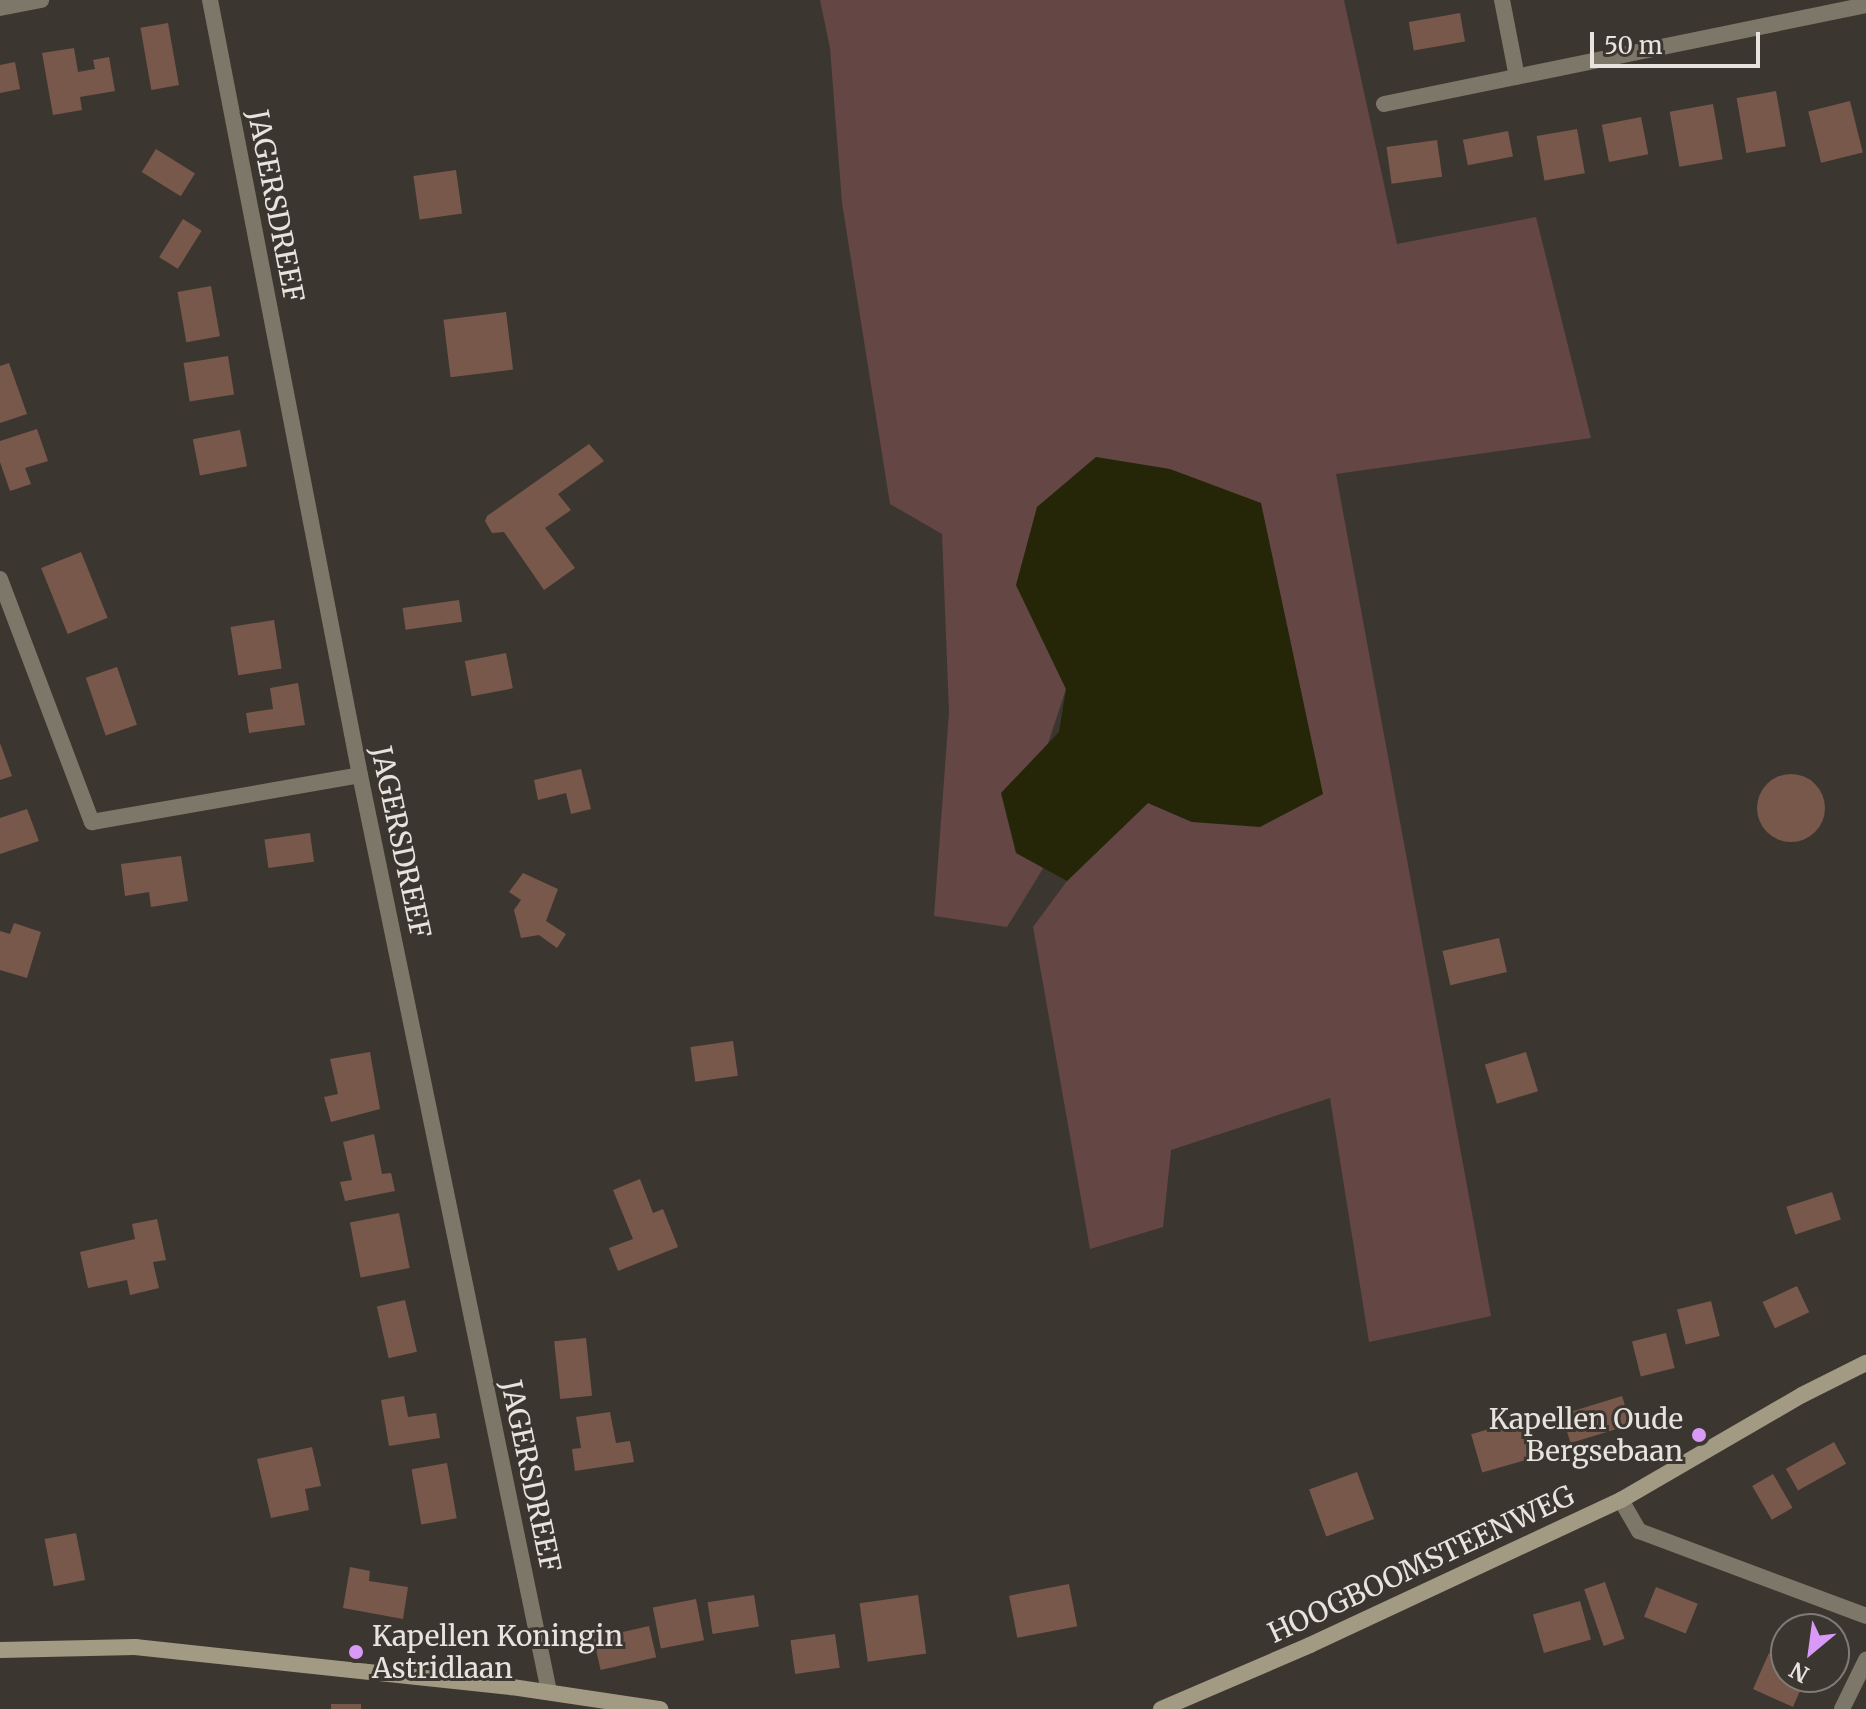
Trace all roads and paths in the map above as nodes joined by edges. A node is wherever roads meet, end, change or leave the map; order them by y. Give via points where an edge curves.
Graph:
1 (41, 0) edge
2 (210, 0) edge
3 (1502, 0) edge
4 (1866, 5) edge
5 (0, 8) edge
6 (1517, 77) junction
7 (1384, 104) dead end
8 (0, 579) edge
9 (360, 775) junction
10 (1866, 1363) edge
11 (1621, 1500) junction
12 (1866, 1616) edge
13 (0, 1650) edge
14 (1866, 1660) edge
15 (549, 1692) junction
16 (659, 1709) edge
17 (1161, 1709) edge
18 (1842, 1709) edge

1 - 5 street
2 - 9 street, JAGERSDREEF
3 - 6 street
4 - 6 street
6 - 7 street
8 - 9 street via 92,822
9 - 15 street, JAGERSDREEF
10 - 11 street, HOOGBOOMSTEENWEG
11 - 12 street via 1639,1531
11 - 17 street, HOOGBOOMSTEENWEG
13 - 15 street via 135,1647
14 - 18 street
15 - 16 street

